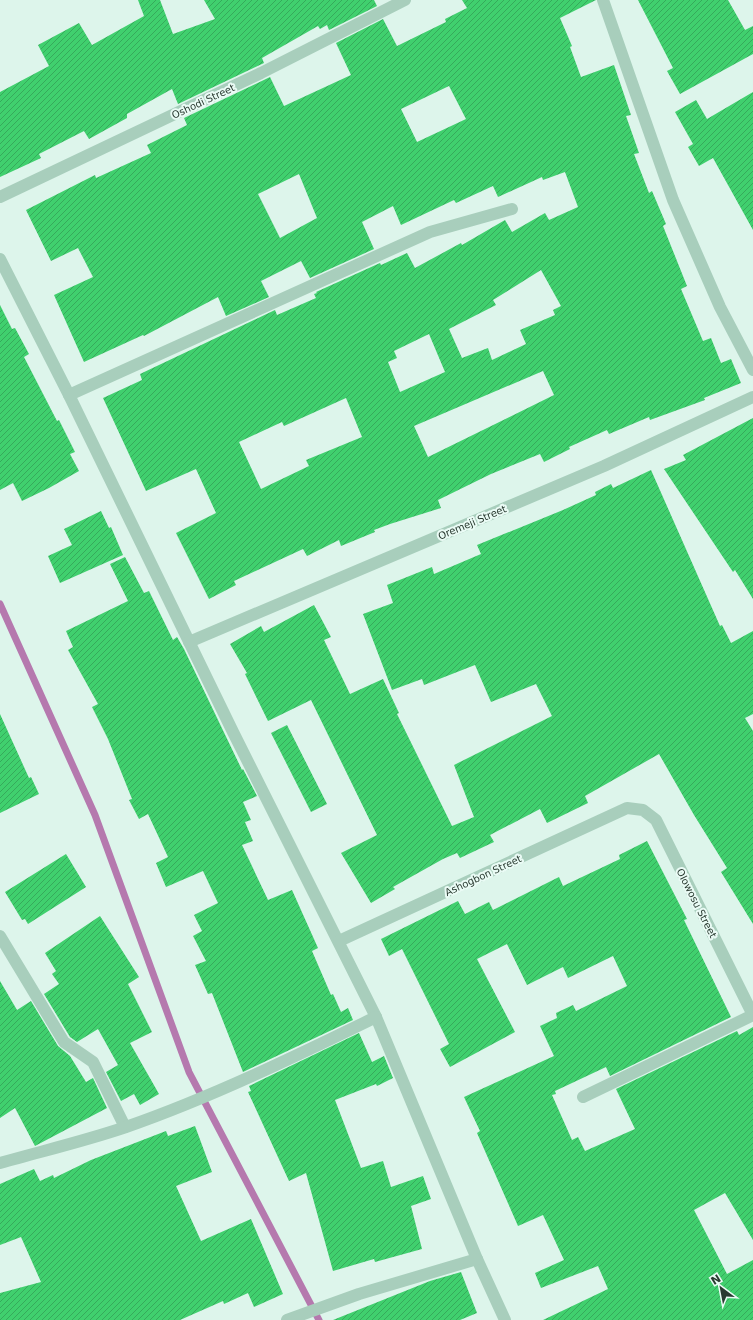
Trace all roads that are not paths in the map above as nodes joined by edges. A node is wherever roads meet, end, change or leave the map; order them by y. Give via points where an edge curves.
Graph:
1 (405, 0) edge
2 (603, 0) edge
3 (0, 198) edge
4 (512, 209) dead end
5 (0, 259) edge
6 (753, 370) edge
7 (69, 395) junction
8 (753, 397) edge
9 (189, 642) junction
10 (627, 808) joint
11 (0, 936) edge
12 (339, 941) junction
13 (753, 1015) edge
14 (376, 1017) junction
15 (583, 1097) dead end
16 (125, 1127) junction
17 (0, 1163) edge
18 (477, 1259) junction
19 (289, 1319) edge
20 (505, 1320) edge

1 - 3 street, Oshodi Street via 261,74
2 - 6 street via 672,200 720,307
4 - 7 street via 430,232
5 - 7 street
7 - 9 street
8 - 9 street, Oremeji Street via 604,466
9 - 12 street
10 - 12 street, Ashogbon Street
10 - 13 street, Olowosu Street via 642,810 656,820
11 - 16 street via 64,1042 92,1062
12 - 14 street
13 - 15 street
14 - 16 street via 239,1083
14 - 18 street
16 - 17 street
18 - 19 street via 359,1294
18 - 20 street

